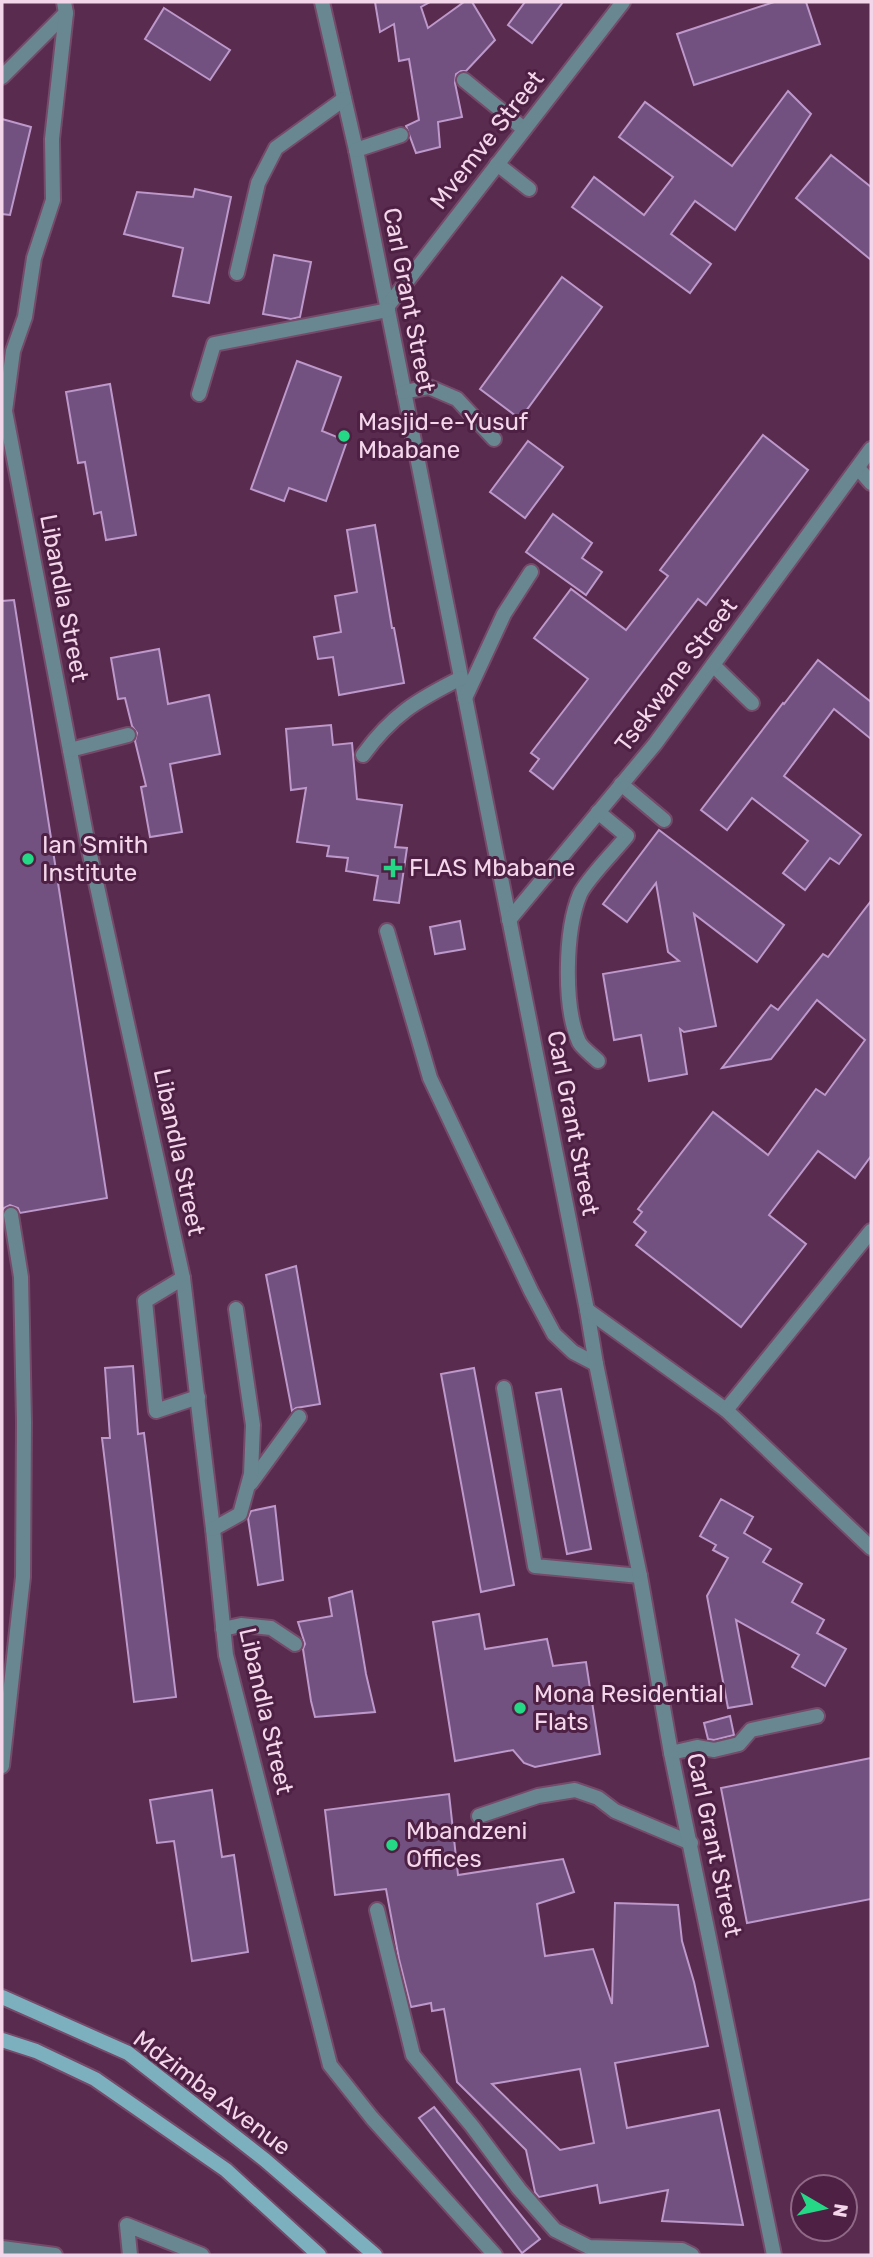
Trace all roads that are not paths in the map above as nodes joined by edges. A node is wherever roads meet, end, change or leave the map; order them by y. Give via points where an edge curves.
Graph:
1 (322, 2) edge
2 (623, 2) edge
3 (65, 7) edge
4 (2, 76) edge
5 (464, 80) dead end
6 (344, 99) junction
7 (524, 129) junction
8 (401, 135) dead end
9 (356, 150) junction
10 (497, 164) junction
11 (529, 189) dead end
12 (237, 273) dead end
13 (388, 308) junction
14 (404, 392) junction
15 (199, 394) dead end
16 (494, 439) dead end
17 (871, 449) edge
18 (858, 468) junction
19 (871, 483) edge
20 (531, 572) dead end
21 (713, 665) junction
22 (461, 678) junction
23 (465, 698) junction
24 (752, 703) dead end
25 (128, 736) dead end
26 (70, 750) junction
27 (363, 755) dead end
28 (621, 784) junction
29 (598, 812) junction
30 (664, 820) dead end
31 (509, 920) junction
32 (387, 931) dead end
33 (598, 1061) dead end
34 (10, 1215) dead end
35 (871, 1231) edge
36 (183, 1278) junction
37 (236, 1309) dead end
38 (587, 1310) junction
39 (596, 1364) junction
40 (504, 1388) dead end
41 (198, 1397) junction
42 (726, 1410) junction
43 (299, 1417) dead end
44 (248, 1487) junction
45 (213, 1529) junction
46 (871, 1548) edge
47 (640, 1576) junction
48 (223, 1629) junction
49 (295, 1644) dead end
50 (817, 1716) dead end
51 (671, 1753) junction
52 (2, 1766) edge
53 (479, 1816) dead end
54 (691, 1843) junction
55 (377, 1910) dead end
56 (2, 1997) edge
57 (2, 2040) edge
58 (2, 2248) edge
59 (55, 2255) edge
60 (130, 2255) edge
61 (202, 2255) edge
62 (319, 2255) edge
63 (375, 2255) edge
64 (495, 2255) edge
65 (692, 2255) edge
66 (774, 2255) edge

1 - 6 street, Carl Grant Street
2 - 7 street, Mvemve Street
3 - 4 street
3 - 26 street, Libandla Street via 52,139 53,200 34,258 5,411
5 - 7 street
6 - 9 street, Carl Grant Street
6 - 12 street via 276,148 258,183
7 - 10 street, Mvemve Street
8 - 9 street
9 - 13 street, Carl Grant Street
10 - 11 street
10 - 13 street, Mvemve Street
13 - 14 street, Carl Grant Street
13 - 15 street via 214,344
14 - 16 street via 429,387 457,399
14 - 22 street, Carl Grant Street
17 - 18 street, Tsekwane Street
18 - 19 street
18 - 21 street, Tsekwane Street
20 - 23 street via 504,614
21 - 24 street
21 - 28 street, Tsekwane Street
22 - 23 street, Carl Grant Street
22 - 27 street via 421,698 381,730
23 - 31 street, Carl Grant Street
25 - 26 street
26 - 36 street, Libandla Street
28 - 29 street, Tsekwane Street
28 - 30 street
29 - 31 street, Tsekwane Street
29 - 33 street via 627,836 581,892 571,920 569,1003 580,1044
31 - 38 street, Carl Grant Street
32 - 39 street via 430,1078 531,1291 554,1334 573,1352
34 - 52 street via 21,1277 23,1577
35 - 42 street
36 - 41 street, Libandla Street
36 - 41 street via 145,1301 156,1411
37 - 44 street via 253,1425
38 - 39 street, Carl Grant Street
38 - 42 street
39 - 47 street, Carl Grant Street
40 - 47 street via 535,1566
41 - 45 street, Libandla Street
42 - 46 street
43 - 44 street
44 - 45 street via 240,1514
45 - 48 street, Libandla Street
47 - 51 street, Carl Grant Street
48 - 49 street via 241,1625 271,1628
48 - 64 street, Libandla Street via 330,2065
50 - 51 street via 751,1730 739,1744
51 - 54 street, Carl Grant Street
53 - 54 street via 538,1796 575,1790
54 - 66 street, Carl Grant Street
55 - 65 street via 413,2055 555,2230 589,2247 682,2250
56 - 63 main road, Mdzimba Avenue via 128,2053 265,2160
57 - 62 main road via 95,2079 226,2170
58 - 59 street
60 - 61 street via 127,2225

